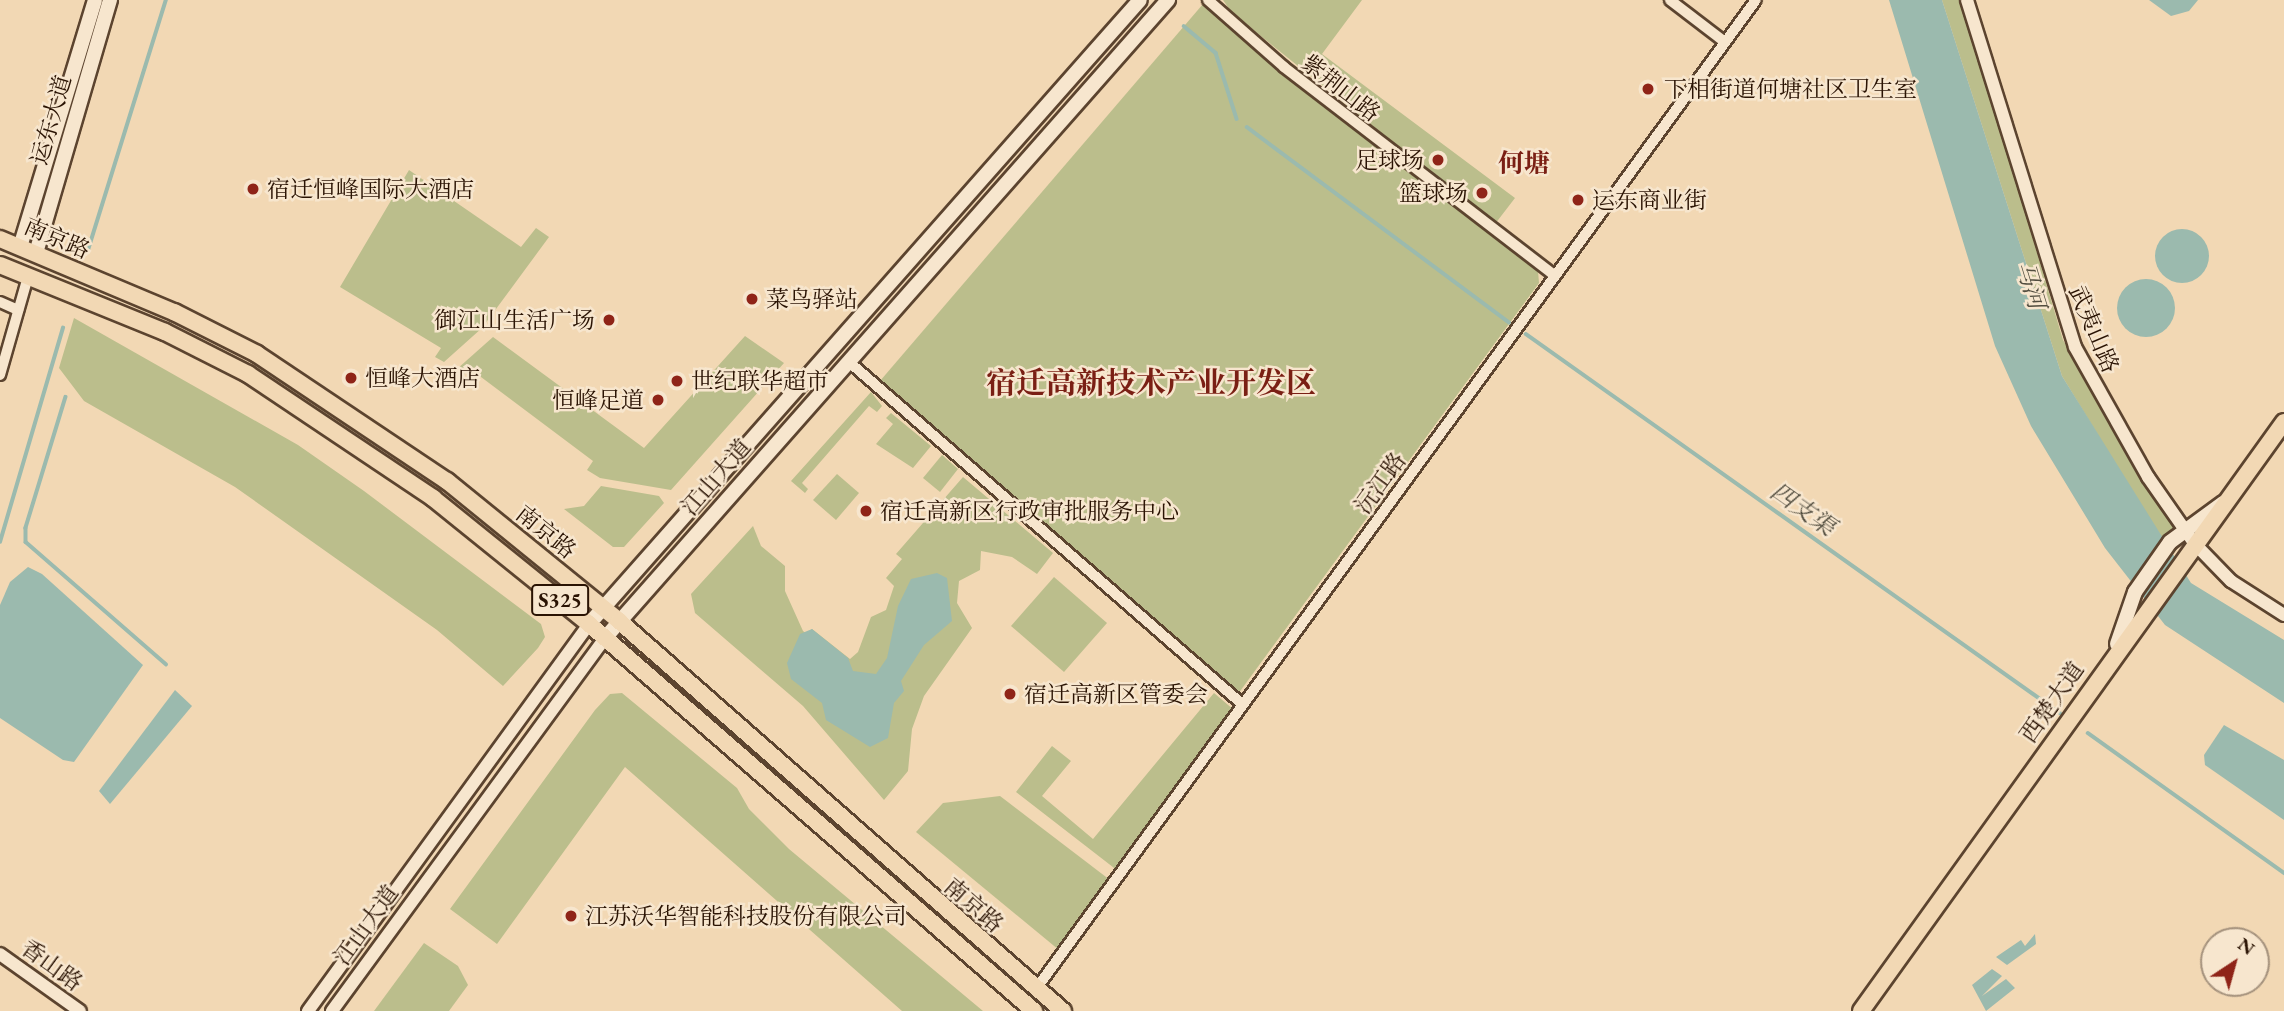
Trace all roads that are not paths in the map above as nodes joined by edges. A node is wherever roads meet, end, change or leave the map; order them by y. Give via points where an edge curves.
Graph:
1 (94, 0) edge
2 (110, 0) edge
3 (1140, 0) edge
4 (1168, 0) edge
5 (1208, 0) edge
6 (1670, 0) edge
7 (1756, 0) edge
8 (1967, 0) edge
9 (1725, 42) junction
10 (0, 239) edge
11 (28, 250) junction
12 (0, 265) edge
13 (28, 276) junction
14 (1555, 276) junction
15 (0, 302) edge
16 (18, 310) junction
17 (848, 361) junction
18 (0, 375) edge
19 (2284, 422) edge
20 (2190, 537) junction
21 (603, 607) junction
22 (2284, 615) edge
23 (619, 621) junction
24 (589, 624) junction
25 (605, 638) junction
26 (1242, 704) junction
27 (0, 954) edge
28 (1037, 989) junction
29 (80, 1011) edge
30 (308, 1011) edge
31 (332, 1011) edge
32 (1034, 1011) edge
33 (1063, 1011) edge
34 (1861, 1011) edge

1 - 11 main road, 运东大道
2 - 11 main road, 运东大道
3 - 21 main road, 江山大道
4 - 17 main road, 江山大道
5 - 14 street, 紫荆山路 via 1295,76
6 - 9 street
7 - 9 street, 沅江路
8 - 20 street, 武夷山路 via 2075,347 2148,477
9 - 14 street, 沅江路
10 - 11 main road, 南京路 / S325
11 - 21 main road, 南京路 / S325 via 174,312 314,388 447,481
12 - 13 main road, 南京路 / S325
13 - 16 street
13 - 24 main road, 南京路 / S325 via 165,332 299,405 433,498
14 - 26 street, 沅江路
15 - 16 street
16 - 18 street
17 - 23 main road, 江山大道
17 - 26 street
19 - 20 main road, 西楚大道 via 2224,502
20 - 22 street, 武夷山路 via 2222,574
20 - 34 main road, 西楚大道 via 2085,696
21 - 23 main road, 南京路 / S325
21 - 24 main road, 江山大道
23 - 25 main road, 江山大道
23 - 28 main road, 南京路 / S325
24 - 25 main road, 南京路 / S325
24 - 30 street, 江山大道
25 - 31 street, 江山大道
25 - 32 main road, 南京路 / S325
26 - 28 street, 沅江路
27 - 29 street, 香山路
28 - 33 main road, 南京路 / S325

